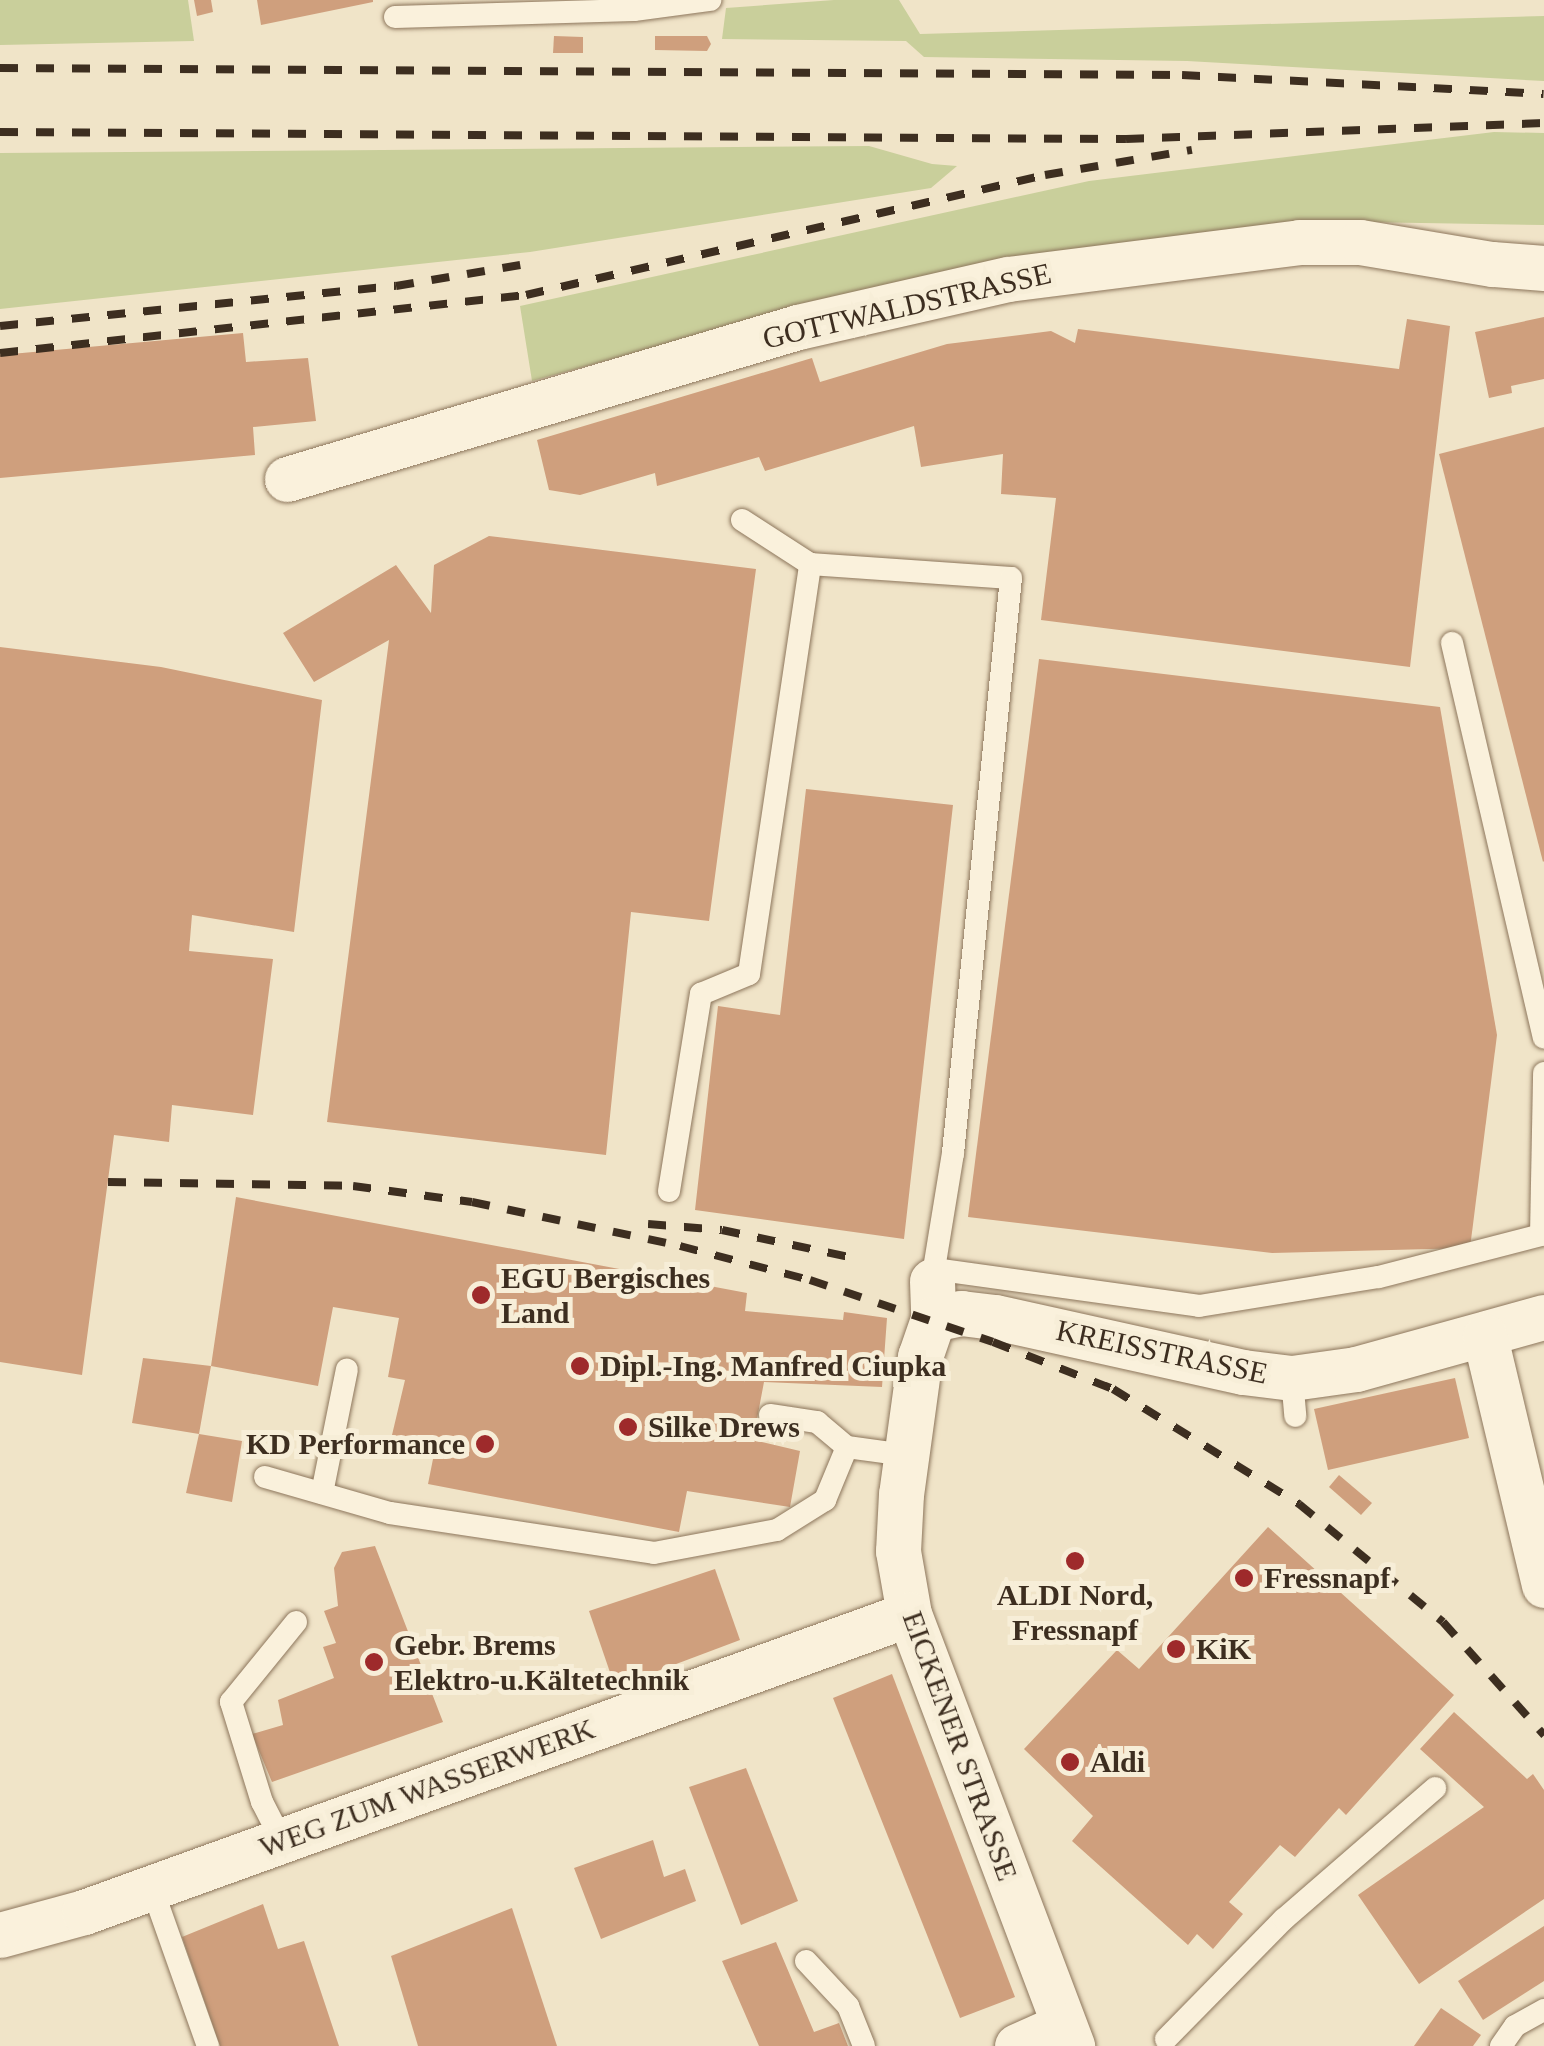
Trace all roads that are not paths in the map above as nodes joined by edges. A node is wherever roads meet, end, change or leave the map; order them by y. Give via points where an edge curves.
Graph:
1 (710, 0) edge
2 (484, 7) edge
3 (395, 18) dead end
4 (1544, 268) edge
5 (287, 479) dead end
6 (742, 520) dead end
7 (810, 564) junction
8 (1452, 644) dead end
9 (1544, 1037) edge
10 (1544, 1073) edge
11 (669, 1192) dead end
12 (933, 1290) junction
13 (1544, 1317) edge
14 (1486, 1336) junction
15 (347, 1369) dead end
16 (770, 1414) dead end
17 (848, 1447) junction
18 (906, 1454) junction
19 (265, 1477) dead end
20 (322, 1493) junction
21 (1544, 1585) edge
22 (909, 1614) junction
23 (296, 1622) dead end
24 (1436, 1788) dead end
25 (282, 1841) junction
26 (152, 1888) junction
27 (0, 1935) edge
28 (806, 1961) dead end
29 (1544, 2010) edge
30 (1068, 2036) edge
31 (1166, 2039) dead end
32 (208, 2046) edge
33 (864, 2046) edge
34 (1017, 2046) edge
35 (1501, 2046) edge

1 - 2 lane via 634,10
2 - 3 lane
4 - 5 street, GOTTWALDSTRASSE via 1360,242 1300,242 1008,278 798,327
6 - 7 lane
7 - 11 lane via 749,974 700,994
7 - 12 lane via 1011,578
8 - 9 lane
10 - 12 lane via 1541,1235 1379,1276 1199,1306
12 - 14 street, KREISSTRASSE via 961,1313 1243,1372 1294,1398 1356,1370
12 - 18 street, EICKENER STRASSE
13 - 14 street, KREISSTRASSE
14 - 21 street
15 - 20 lane
16 - 17 lane via 817,1422
17 - 18 lane
17 - 20 lane via 825,1500 777,1530 654,1552 390,1512
18 - 22 street, EICKENER STRASSE via 898,1550
19 - 20 lane
22 - 25 street, WEG ZUM WASSERWERK
22 - 30 street, EICKENER STRASSE
23 - 25 lane via 231,1702 262,1802
24 - 31 lane via 1284,1919
25 - 26 street, WEG ZUM WASSERWERK
26 - 27 street, WEG ZUM WASSERWERK
26 - 32 lane
28 - 33 lane via 848,2006
29 - 35 lane via 1515,2026
30 - 34 street

